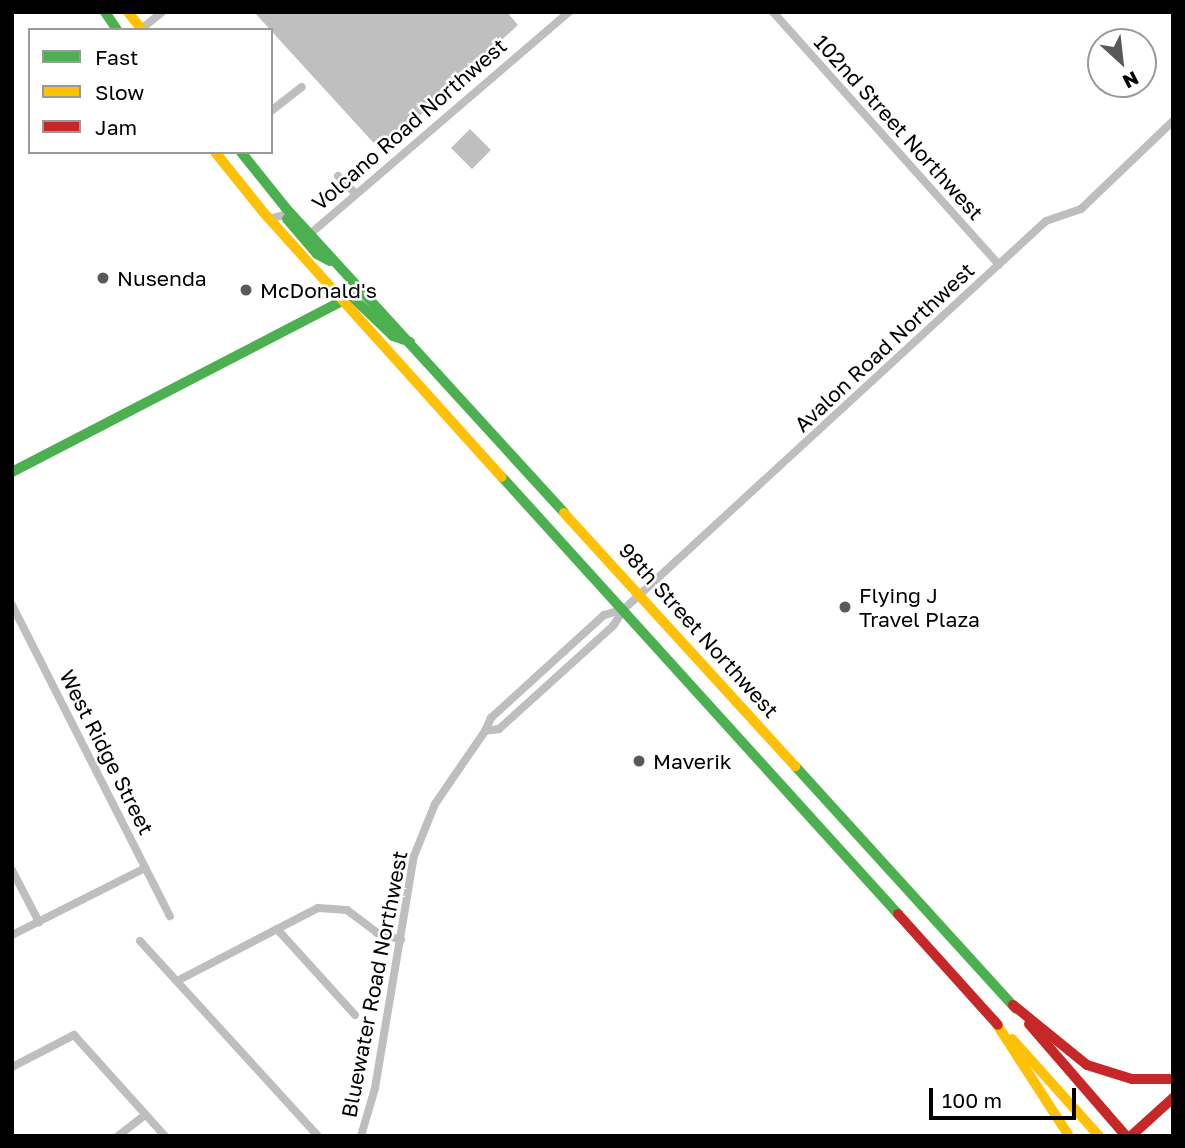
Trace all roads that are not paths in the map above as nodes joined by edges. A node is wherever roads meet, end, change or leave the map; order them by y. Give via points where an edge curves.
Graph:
1 (105, 12) edge
2 (128, 12) edge
3 (162, 12) edge
4 (569, 12) edge
5 (773, 12) edge
6 (116, 28) edge
7 (140, 28) edge
8 (142, 28) edge
9 (302, 87) dead end
10 (273, 109) edge
11 (1173, 121) edge
12 (218, 154) edge
13 (243, 154) edge
14 (338, 176) dead end
15 (356, 194) junction
16 (284, 215) junction
17 (269, 219) junction
18 (310, 234) junction
19 (339, 265) junction
20 (999, 265) junction
21 (344, 301) junction
22 (411, 342) junction
23 (12, 472) edge
24 (641, 593) junction
25 (12, 605) edge
26 (624, 609) junction
27 (485, 731) junction
28 (145, 868) junction
29 (12, 870) edge
30 (170, 916) dead end
31 (39, 922) junction
32 (278, 929) junction
33 (12, 935) edge
34 (401, 940) junction
35 (140, 941) dead end
36 (177, 981) junction
37 (1013, 1005) junction
38 (355, 1015) dead end
39 (994, 1020) junction
40 (12, 1067) edge
41 (1173, 1079) edge
42 (1173, 1098) edge
43 (145, 1115) junction
44 (118, 1136) edge
45 (165, 1136) edge
46 (318, 1136) edge
47 (361, 1136) edge
48 (1069, 1136) edge
49 (1099, 1136) edge
50 (1128, 1136) edge

1 - 6 main road
2 - 7 main road
3 - 8 street
4 - 15 street, Volcano Road Northwest
5 - 20 street, 102nd Street Northwest
9 - 10 street
11 - 20 street, Avalon Road Northwest via 1081,209 1046,221
12 - 17 main road, 98th Street Northwest
13 - 18 main road, 98th Street Northwest
14 - 15 street
15 - 18 street, Volcano Road Northwest
16 - 17 street, Volcano Road Northwest
16 - 18 street, Volcano Road Northwest
16 - 19 main road via 317,254
17 - 21 main road, 98th Street Northwest
18 - 19 main road, 98th Street Northwest
19 - 22 main road, 98th Street Northwest
20 - 24 street, Avalon Road Northwest
21 - 22 main road via 354,296 393,336
21 - 23 main road
21 - 26 main road, 98th Street Northwest
22 - 24 main road, 98th Street Northwest
24 - 26 street, Avalon Road Northwest
24 - 37 main road, 98th Street Northwest
25 - 28 street, West Ridge Street
26 - 27 street, Bluewater Road Northwest via 613,626 499,729
26 - 27 street, Bluewater Road Northwest via 604,615 491,718
26 - 39 main road, 98th Street Northwest
27 - 34 street, Bluewater Road Northwest via 435,804 414,856
28 - 30 street, West Ridge Street
28 - 31 street
29 - 31 street
31 - 33 street
32 - 34 street via 332,906 347,910 377,933
32 - 36 street
32 - 38 street
34 - 47 street, Bluewater Road Northwest via 375,1088
35 - 36 street
36 - 46 street
37 - 41 main road via 1087,1065 1132,1079
37 - 50 main road, 98th Street Northwest
39 - 48 main road
39 - 49 main road, 98th Street Northwest
40 - 43 street via 74,1035
42 - 50 main road
43 - 44 street
43 - 45 street

